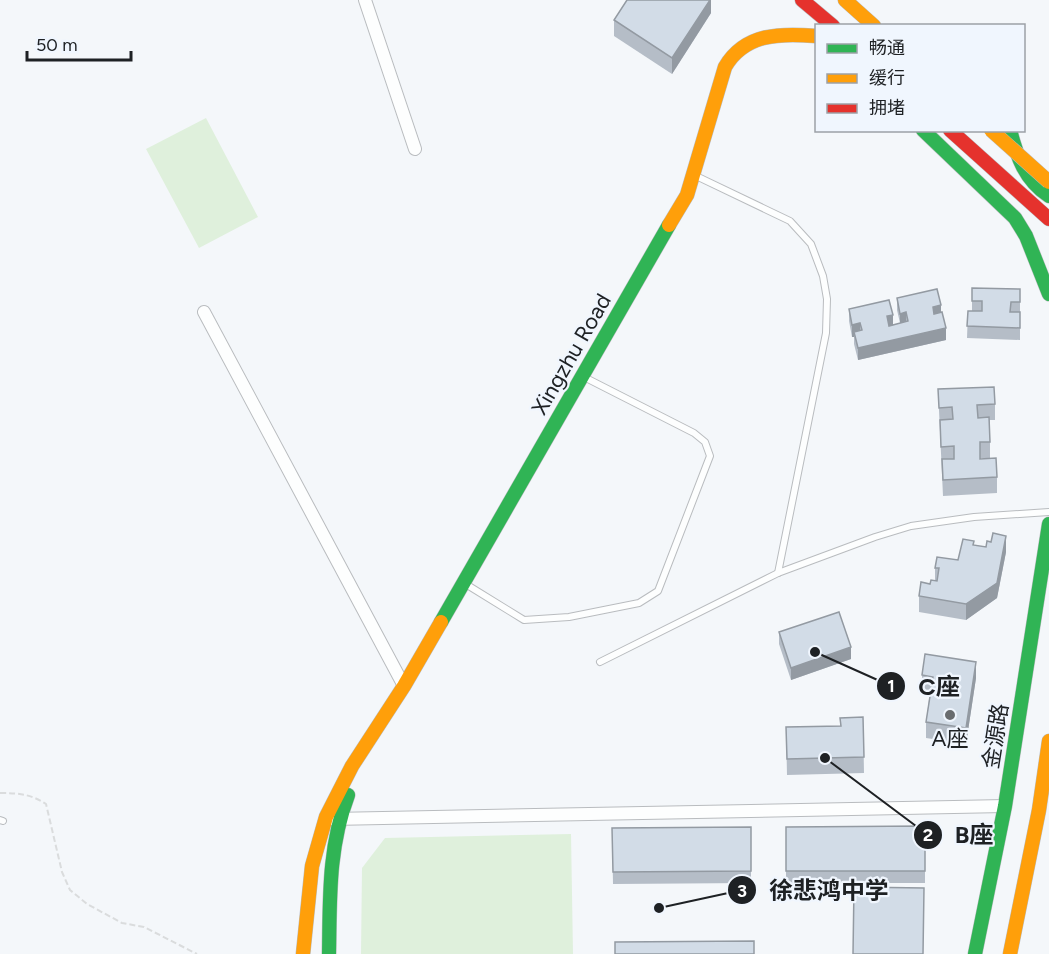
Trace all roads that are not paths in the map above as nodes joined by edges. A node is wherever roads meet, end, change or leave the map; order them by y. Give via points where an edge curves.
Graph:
1 (365, 0) edge
2 (801, 0) edge
3 (845, 0) edge
4 (831, 24) edge
5 (872, 24) edge
6 (815, 36) edge
7 (925, 132) edge
8 (952, 132) edge
9 (993, 132) edge
10 (1011, 132) edge
11 (415, 149) dead end
12 (694, 174) junction
13 (1049, 182) edge
14 (1049, 196) edge
15 (1049, 219) edge
16 (1049, 294) edge
17 (204, 312) dead end
18 (583, 376) junction
19 (1049, 512) edge
20 (1049, 524) edge
21 (778, 573) junction
22 (464, 583) junction
23 (600, 662) dead end
24 (404, 686) junction
25 (1049, 741) edge
26 (1005, 806) junction
27 (1044, 810) edge
28 (332, 819) junction
29 (303, 954) edge
30 (329, 954) edge
31 (975, 954) edge
32 (1010, 954) edge

1 - 11 street
2 - 4 street
3 - 5 street
6 - 12 street, Xingzhu Road via 769,37 736,51 724,67
7 - 16 street via 1025,231
8 - 15 street
9 - 13 street, bridge
10 - 14 street via 1027,177
12 - 18 street, Xingzhu Road via 687,195
12 - 21 lane via 790,221 812,244 823,276 826,333
17 - 24 street
18 - 22 street, Xingzhu Road
18 - 22 lane via 694,433 705,442 710,456 658,591 639,603 569,617 524,620
19 - 21 lane via 911,526
20 - 26 street, 金源路
21 - 23 lane
22 - 24 street, Xingzhu Road
24 - 28 street, Xingzhu Road via 369,737
25 - 27 street
26 - 28 street
26 - 31 street, 金源路
27 - 32 street
28 - 29 street, Xingzhu Road via 315,857
28 - 30 street, Xingzhu Road

